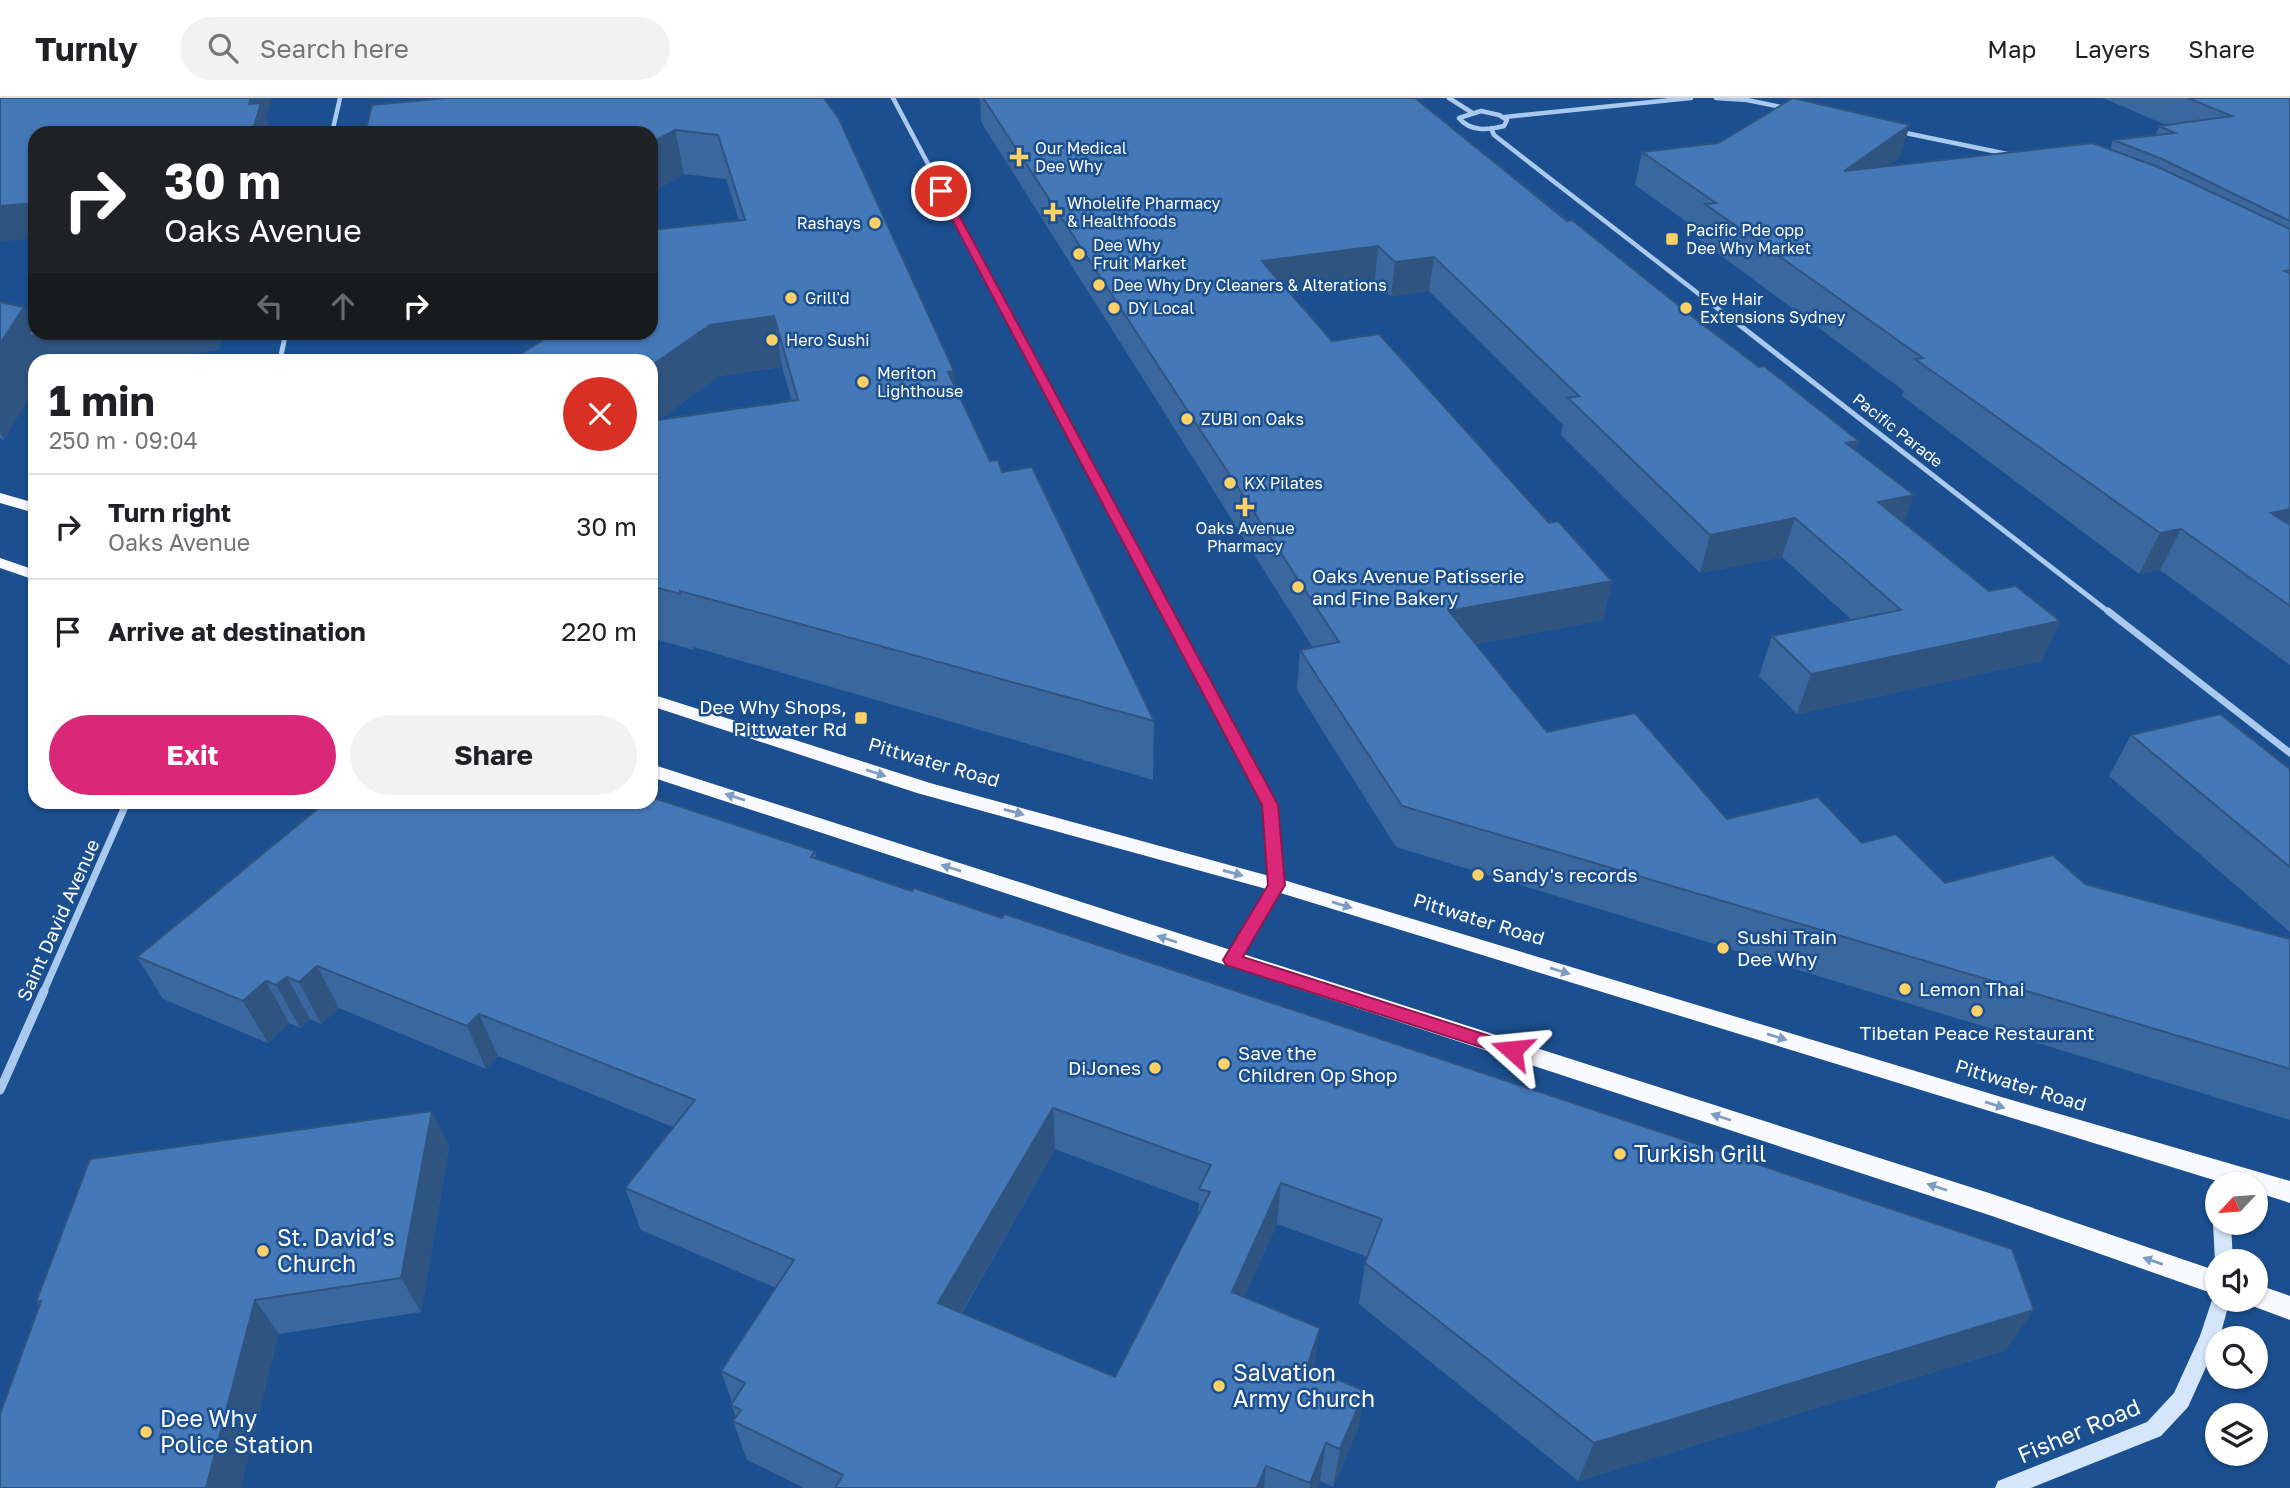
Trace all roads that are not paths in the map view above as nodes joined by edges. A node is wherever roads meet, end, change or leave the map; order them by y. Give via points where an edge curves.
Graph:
1 (340, 98) edge
2 (893, 98) edge
3 (1448, 98) edge
4 (1691, 98) edge
5 (1716, 98) edge
6 (1788, 108) edge
7 (1471, 112) junction
8 (1505, 117) junction
9 (334, 126) edge
10 (1491, 128) junction
11 (1896, 131) edge
12 (2016, 155) edge
13 (0, 498) edge
14 (28, 506) edge
15 (0, 564) edge
16 (28, 573) edge
17 (658, 702) edge
18 (2290, 753) edge
19 (658, 772) edge
20 (124, 809) edge
21 (1277, 885) junction
22 (1232, 960) junction
23 (0, 1090) edge
24 (2205, 1173) edge
25 (2268, 1187) edge
26 (2290, 1192) edge
27 (2205, 1279) edge
28 (2268, 1300) edge
29 (2290, 1308) edge
30 (2217, 1312) edge
31 (2005, 1488) edge

1 - 9 street
2 - 21 street via 1270,805
3 - 7 street
4 - 8 street
5 - 6 street
7 - 8 street
7 - 10 street via 1459,120
8 - 10 street via 1507,123
10 - 18 street, Pacific Parade via 1494,135
11 - 12 street
13 - 14 highway
15 - 16 highway
17 -> 21 highway, Pittwater Road via 924,788
22 -> 19 highway
20 - 23 street, Saint David Avenue
21 - 22 street
21 -> 24 highway, Pittwater Road
27 -> 22 highway via 1979,1201
25 - 26 highway, Pittwater Road
28 - 29 highway
30 - 31 main road, Fisher Road via 2181,1399 2154,1429

